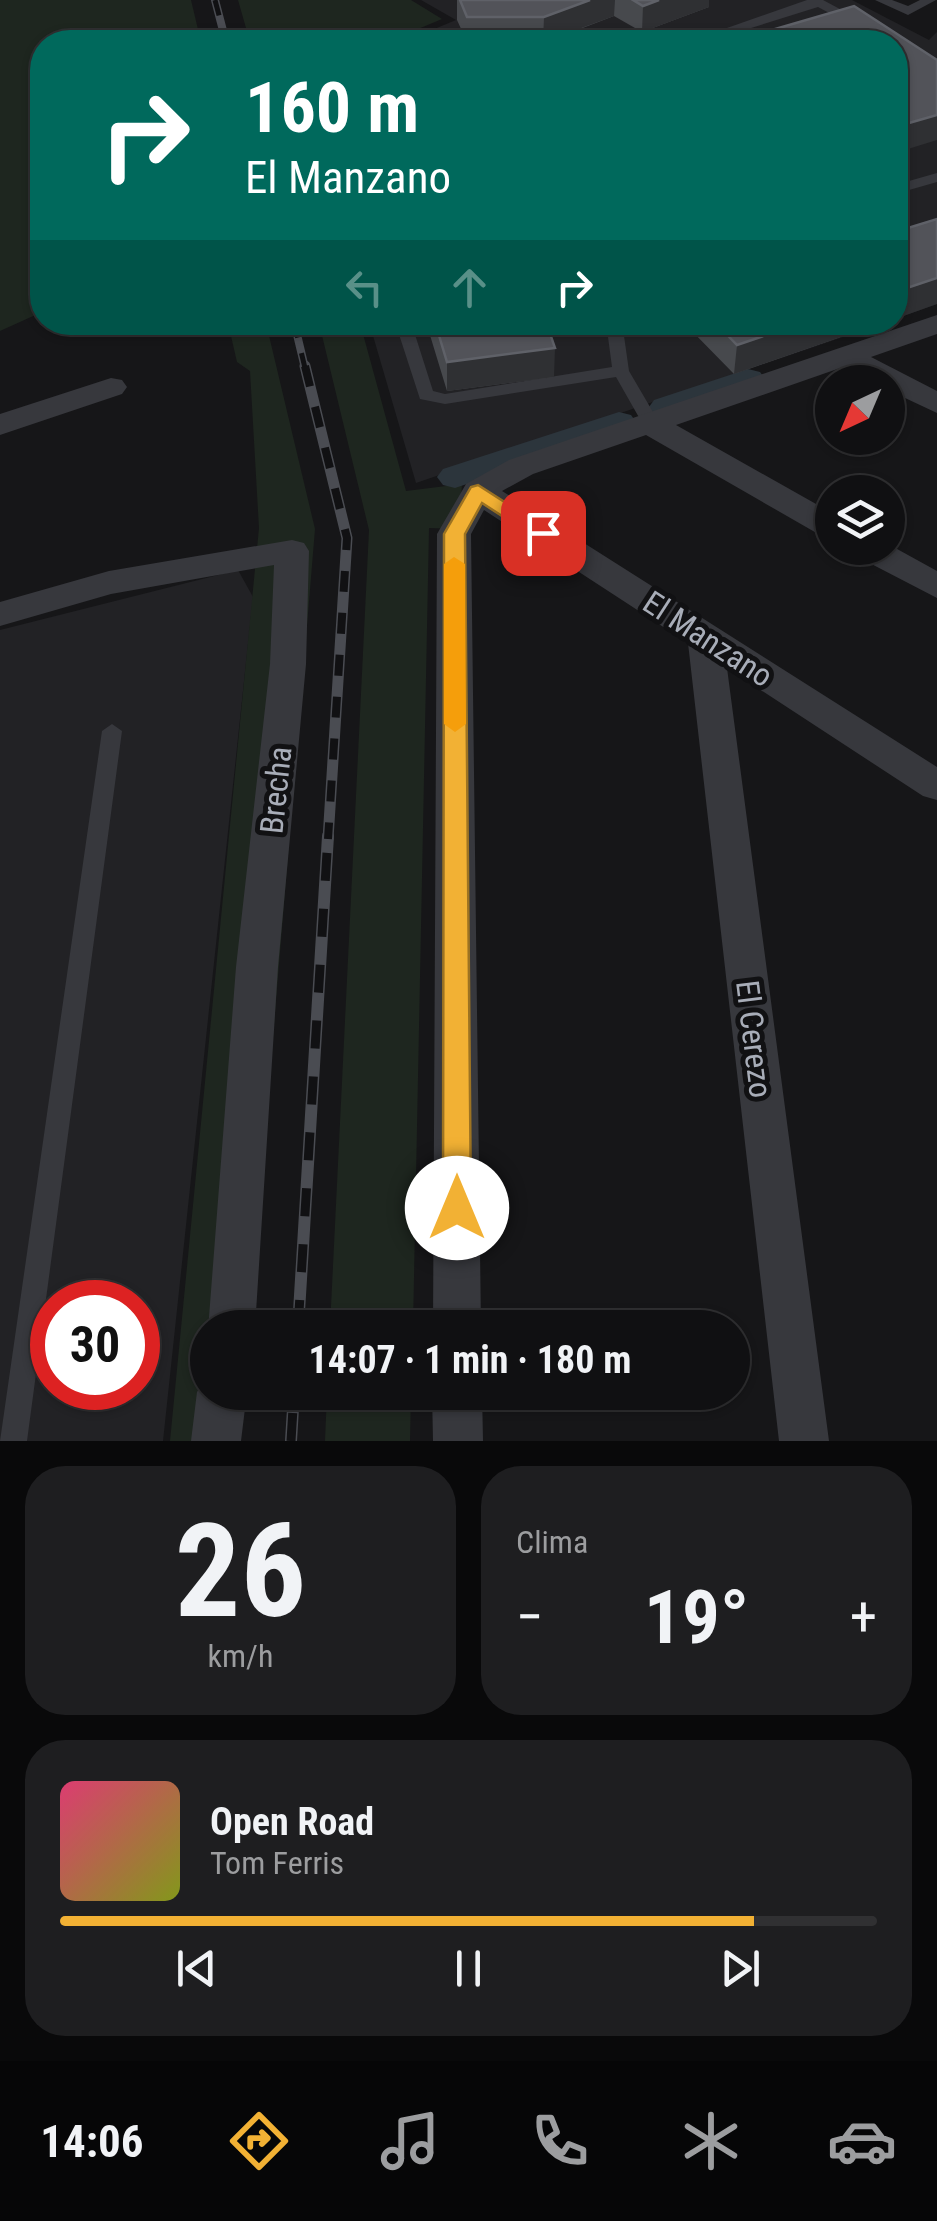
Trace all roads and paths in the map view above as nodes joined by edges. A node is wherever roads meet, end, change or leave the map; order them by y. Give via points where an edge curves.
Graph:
1 (882, 0) edge
2 (930, 0) edge
3 (816, 1) edge
4 (869, 28) edge
5 (730, 30) edge
6 (937, 177) edge
7 (908, 186) edge
8 (937, 324) edge
9 (908, 333) edge
10 (407, 335) edge
11 (616, 335) edge
12 (902, 335) edge
13 (842, 354) junction
14 (621, 371) junction
15 (111, 387) dead end
16 (937, 404) edge
17 (651, 424) junction
18 (0, 425) edge
19 (478, 492) junction
20 (815, 517) edge
21 (899, 565) edge
22 (937, 586) edge
23 (0, 614) edge
24 (705, 637) junction
25 (112, 731) dead end
26 (937, 786) edge
27 (232, 1310) edge
28 (457, 1310) edge
29 (220, 1410) edge
30 (457, 1410) edge
31 (14, 1441) edge
32 (216, 1441) edge
33 (458, 1441) edge
34 (804, 1441) edge

1 - 2 lane via 908,12
3 - 4 lane
3 - 5 lane
6 - 7 lane
8 - 9 street
10 - 14 lane via 426,395 445,400
11 - 14 lane
12 - 13 street
13 - 16 street
13 - 17 street
14 - 17 lane
15 - 18 street
17 - 19 street via 521,467
17 - 20 street
19 - 24 street, El Manzano
19 - 28 street via 454,534
21 - 22 street
23 - 27 street, Brecha via 109,583 292,551
24 - 26 street, El Manzano
24 - 34 street, El Cerezo
25 - 31 lane
29 - 32 street
30 - 33 street

